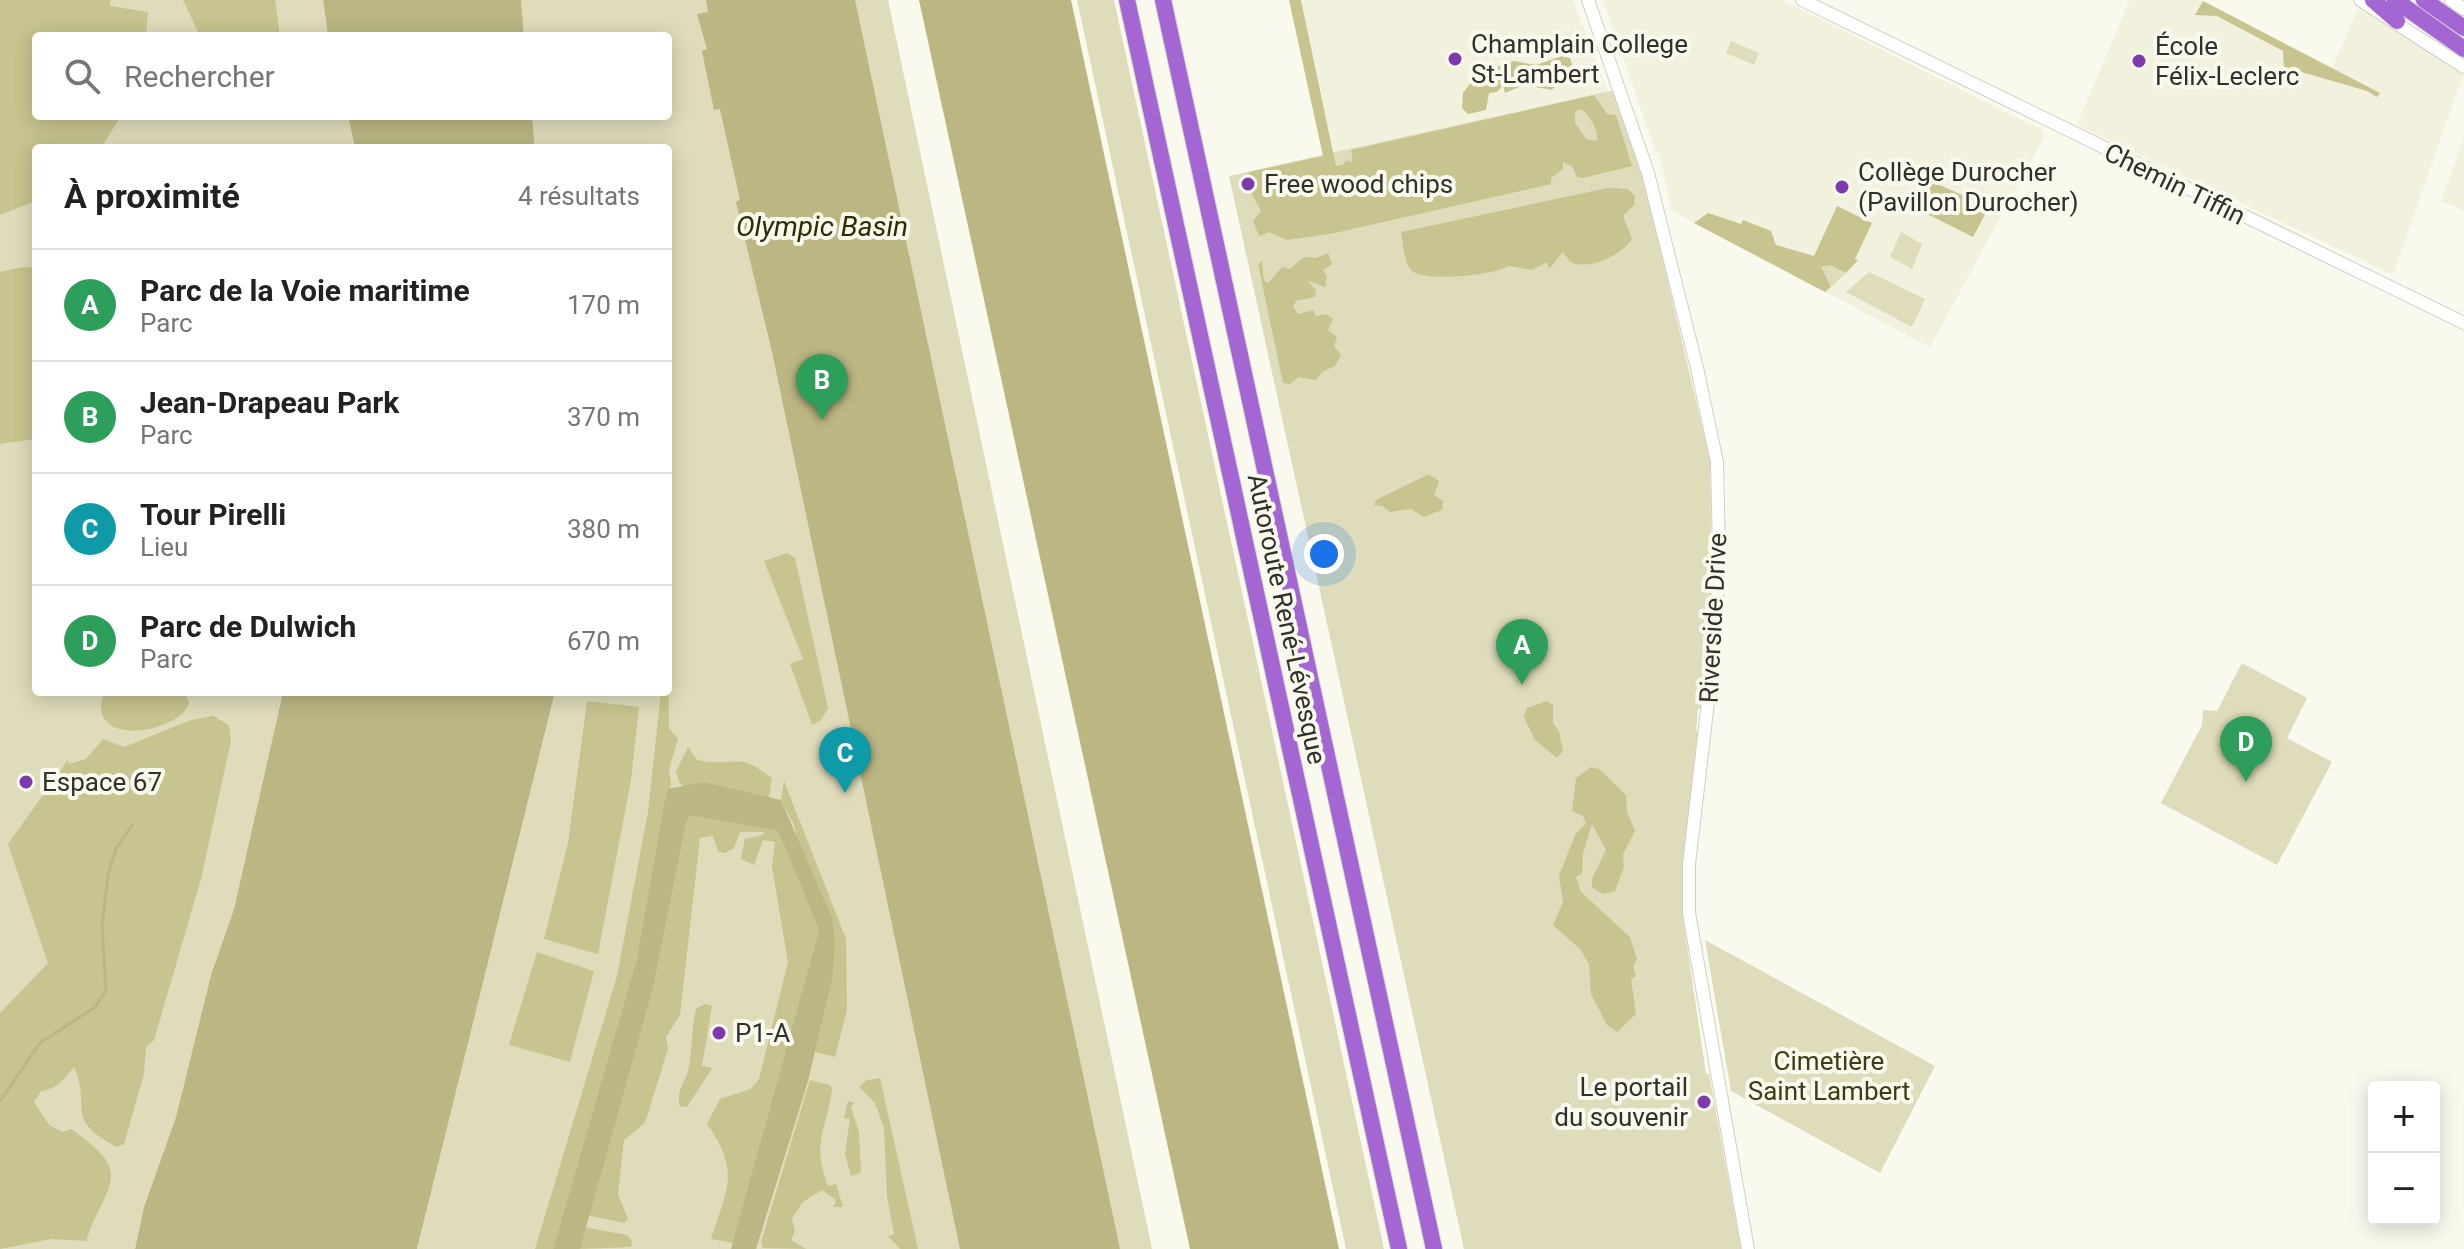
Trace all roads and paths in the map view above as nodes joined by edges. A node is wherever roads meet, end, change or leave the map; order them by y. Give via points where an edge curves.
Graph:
1 (1127, 0) edge
2 (1163, 0) edge
3 (1588, 0) edge
4 (1802, 0) edge
5 (2360, 0) edge
6 (2373, 0) edge
7 (2395, 0) edge
8 (2424, 0) edge
9 (2451, 0) edge
10 (2464, 9) edge
11 (2397, 21) junction
12 (2464, 28) edge
13 (2464, 49) edge
14 (2464, 67) edge
15 (2464, 323) edge
16 (1399, 1249) edge
17 (1434, 1249) edge
18 (1748, 1249) edge

1 - 16 highway, Autoroute René-Lévesque
2 - 17 highway, Autoroute René-Lévesque
3 - 18 street, Riverside Drive via 1648,173 1717,462 1716,634 1689,864 1689,913
4 - 15 street, Chemin Tiffin
5 - 11 street
6 - 11 highway
7 - 13 highway
8 - 12 highway
9 - 10 street
11 - 14 street

